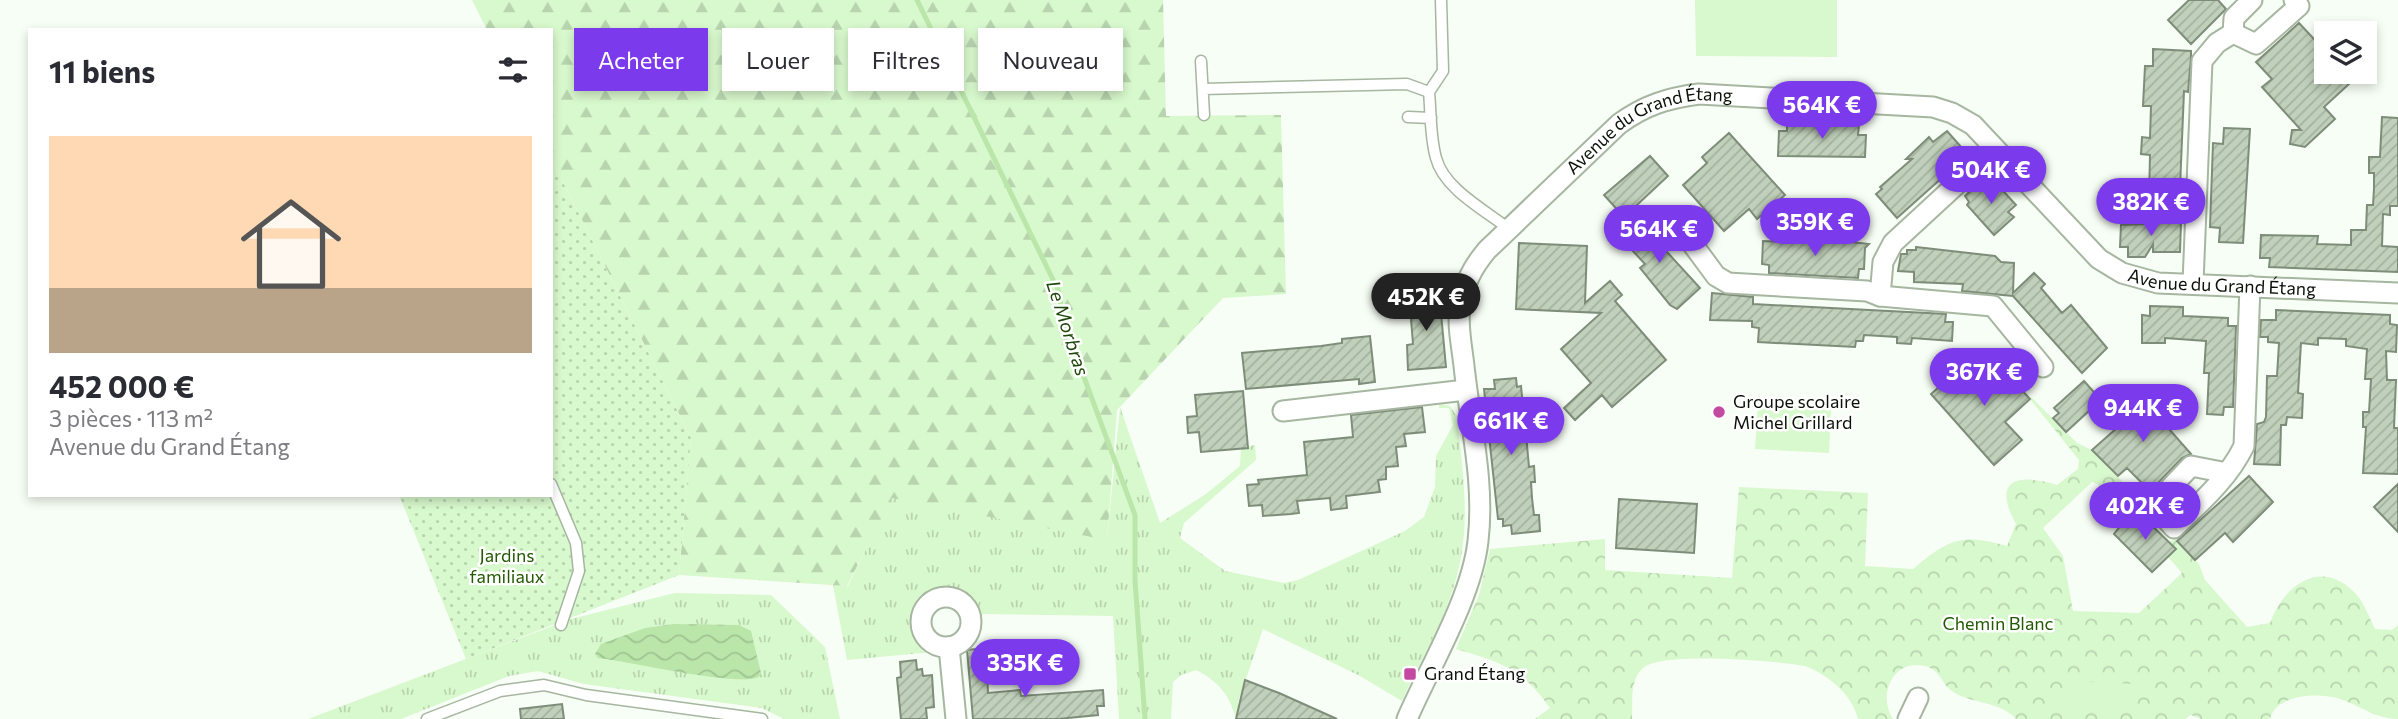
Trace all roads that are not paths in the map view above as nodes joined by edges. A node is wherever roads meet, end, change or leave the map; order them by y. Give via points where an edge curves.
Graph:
1 (1441, 0) edge
2 (2252, 0) edge
3 (2294, 0) edge
4 (2233, 33) junction
5 (1201, 61) dead end
6 (1203, 89) junction
7 (1429, 92) junction
8 (1205, 115) dead end
9 (1408, 117) dead end
10 (1431, 118) junction
11 (1996, 149) junction
12 (1509, 229) junction
13 (1682, 230) dead end
14 (2193, 284) junction
15 (2250, 286) junction
16 (2398, 293) edge
17 (1880, 296) junction
18 (2043, 367) dead end
19 (1466, 390) junction
20 (1283, 411) dead end
21 (2227, 473) dead end
22 (553, 489) edge
23 (561, 625) dead end
24 (949, 647) dead end
25 (1917, 698) dead end
26 (427, 719) edge
27 (762, 719) edge
28 (956, 719) edge
29 (1407, 719) edge
30 (1908, 719) edge

1 - 7 lane via 1443,71
2 - 4 street via 2234,18
3 - 4 street via 2300,6 2256,44
4 - 14 street via 2202,61
5 - 6 lane
6 - 7 lane via 1407,85
6 - 8 lane
7 - 10 lane
9 - 10 lane
10 - 12 lane via 1442,172
11 - 12 street, Avenue du Grand Étang via 1973,125 1933,107 1699,94 1667,98 1640,108 1619,124
11 - 14 street, Avenue du Grand Étang via 2099,259 2122,274
11 - 17 street via 1893,243 1883,262
12 - 19 street, Avenue du Grand Étang via 1472,268 1465,286 1460,310
13 - 17 street via 1716,276 1728,283 1867,291
14 - 15 street, Avenue du Grand Étang
15 - 16 street, Avenue du Grand Étang
15 - 21 street via 2244,446
17 - 18 street via 1993,306
19 - 20 street
19 - 29 street, Avenue du Grand Étang via 1480,503 1475,563
22 - 23 lane via 576,543 579,571
24 - 28 street
25 - 30 street
26 - 27 lane via 500,691 544,685

